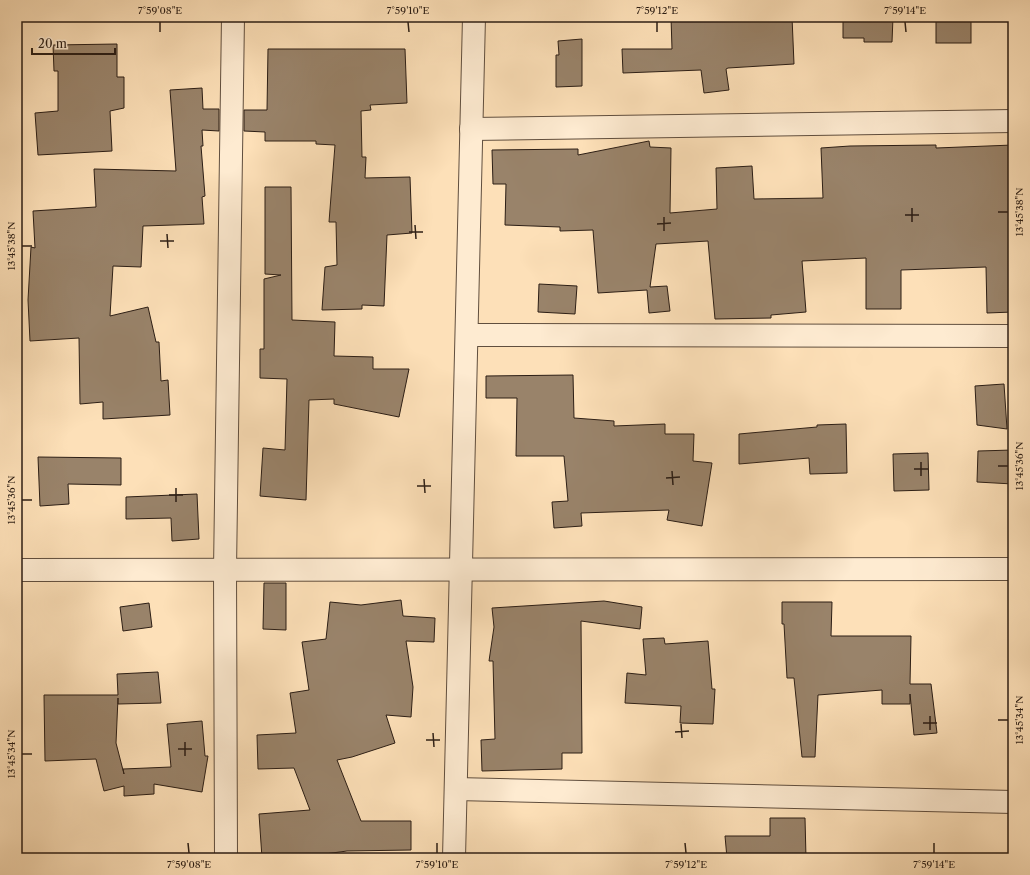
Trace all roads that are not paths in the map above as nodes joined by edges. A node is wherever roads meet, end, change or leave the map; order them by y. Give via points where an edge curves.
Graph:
1 (233, 17) edge
2 (474, 17) edge
3 (1013, 121) edge
4 (471, 129) junction
5 (466, 335) junction
6 (1013, 336) edge
7 (1013, 569) edge
8 (17, 570) edge
9 (225, 570) junction
10 (461, 570) junction
11 (456, 789) junction
12 (1013, 802) edge
13 (226, 858) edge
14 (454, 858) edge

1 - 9 street
2 - 4 street
3 - 4 street
4 - 5 street
5 - 6 street
5 - 10 street
7 - 10 street
8 - 9 street
9 - 10 street
9 - 13 street
10 - 11 street
11 - 12 street
11 - 14 street

